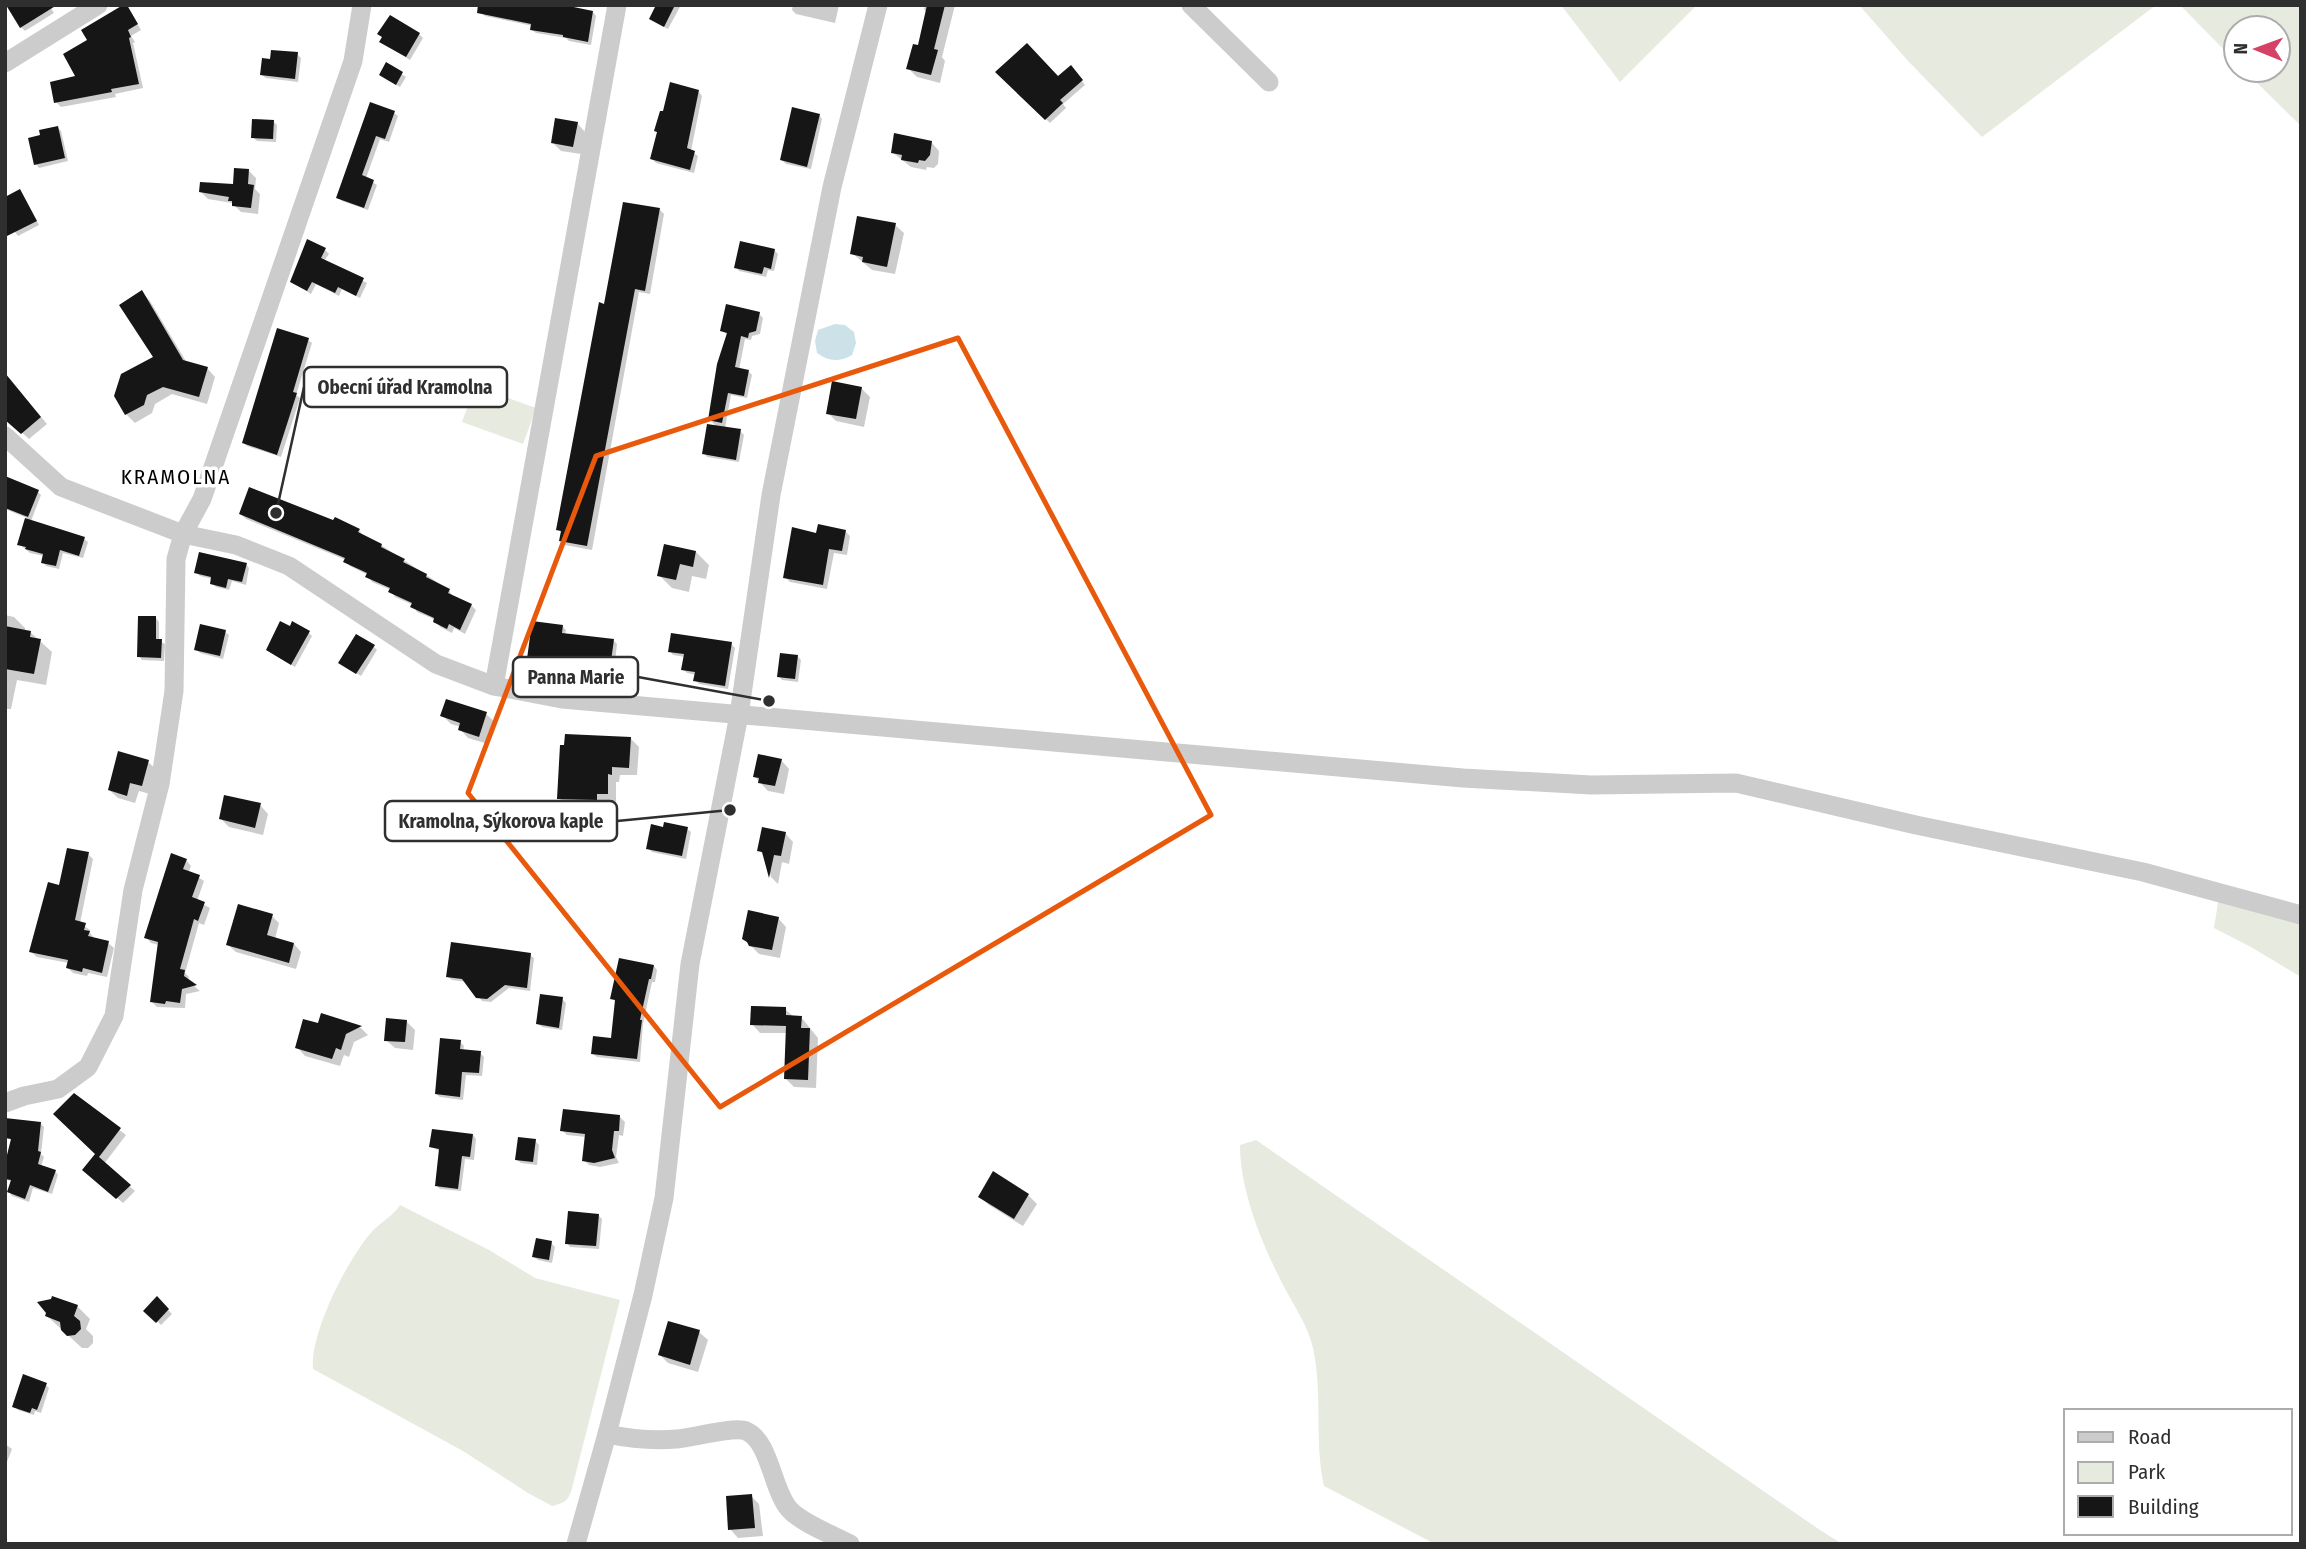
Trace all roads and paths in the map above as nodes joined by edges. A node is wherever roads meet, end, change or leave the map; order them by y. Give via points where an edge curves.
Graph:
1 (98, 5) edge
2 (362, 5) edge
3 (617, 5) edge
4 (878, 5) edge
5 (1191, 5) edge
6 (5, 63) edge
7 (1269, 82) dead end
8 (5, 436) edge
9 (183, 534) junction
10 (494, 686) junction
11 (739, 715) junction
12 (2301, 915) edge
13 (5, 1103) edge
14 (607, 1434) junction
15 (576, 1544) edge
16 (850, 1544) edge

1 - 6 street
2 - 9 street via 353,61 202,499
3 - 10 street
4 - 11 street via 832,187 771,495
5 - 7 street
8 - 9 street via 61,487
9 - 10 street via 236,545 289,566 436,664
9 - 13 street via 176,559 172,704 160,784 133,890 114,1016 88,1067 58,1089
10 - 11 street via 562,699
11 - 12 street via 1463,778 1591,785 1736,783 2143,872
11 - 14 street via 690,964 664,1198
14 - 15 street
14 - 16 street via 636,1440 677,1439 744,1430 764,1450 780,1496 791,1511

